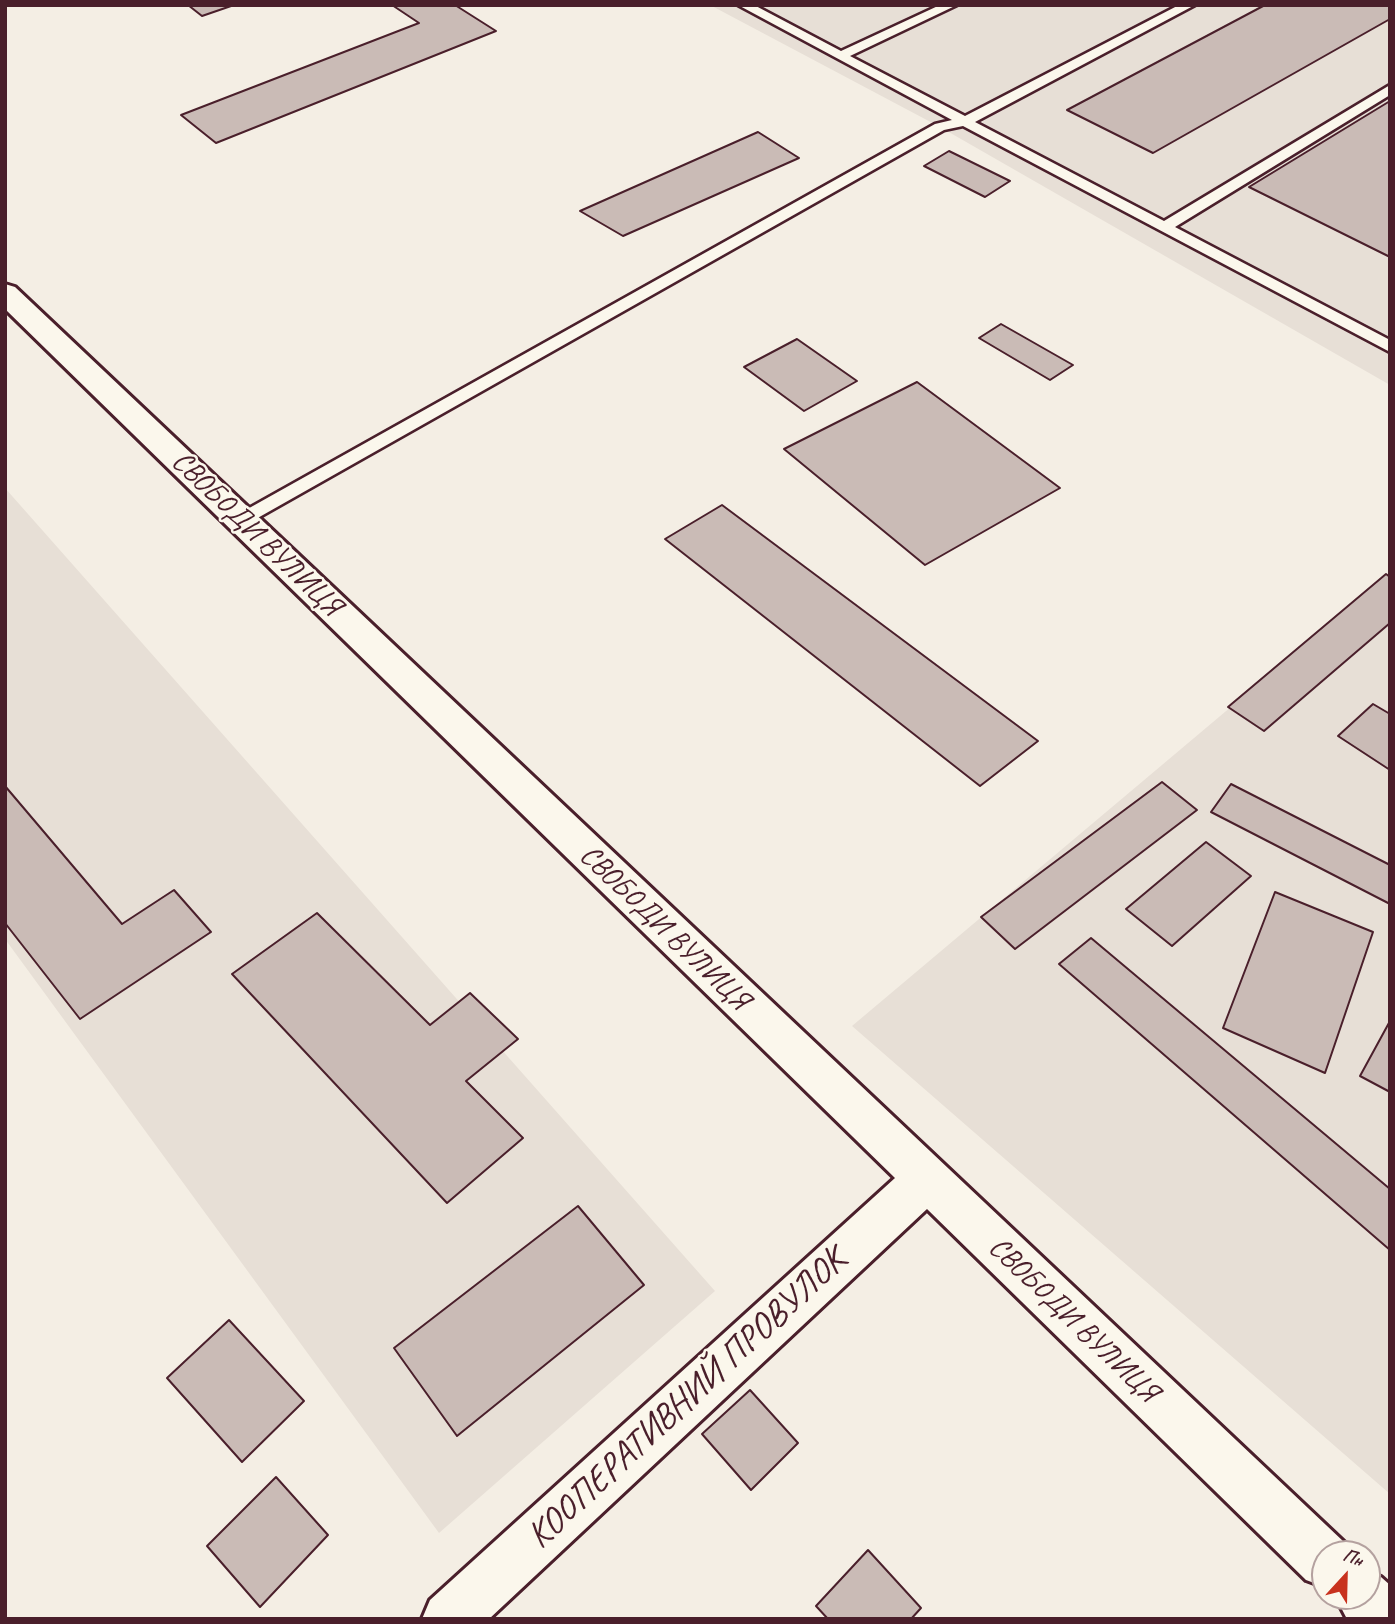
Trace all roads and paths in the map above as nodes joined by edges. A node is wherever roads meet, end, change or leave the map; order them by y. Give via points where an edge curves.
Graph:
1 (744, 5) edge
2 (951, 5) edge
3 (1189, 5) edge
4 (840, 56) junction
5 (1390, 89) edge
6 (964, 122) junction
7 (1164, 228) junction
8 (5, 293) edge
9 (1390, 347) edge
10 (241, 520) junction
11 (926, 1180) junction
12 (1311, 1548) edge
13 (449, 1619) edge

1 - 4 lane
2 - 4 lane
3 - 6 lane
4 - 6 lane
5 - 7 lane
6 - 7 lane
6 - 10 lane via 940,127
7 - 9 lane
8 - 10 street, СВОБОДИ ВУЛИЦЯ
10 - 11 street, СВОБОДИ ВУЛИЦЯ
11 - 12 street, СВОБОДИ ВУЛИЦЯ
11 - 13 street, КООПЕРАТИВНИЙ ПРОВУЛОК

